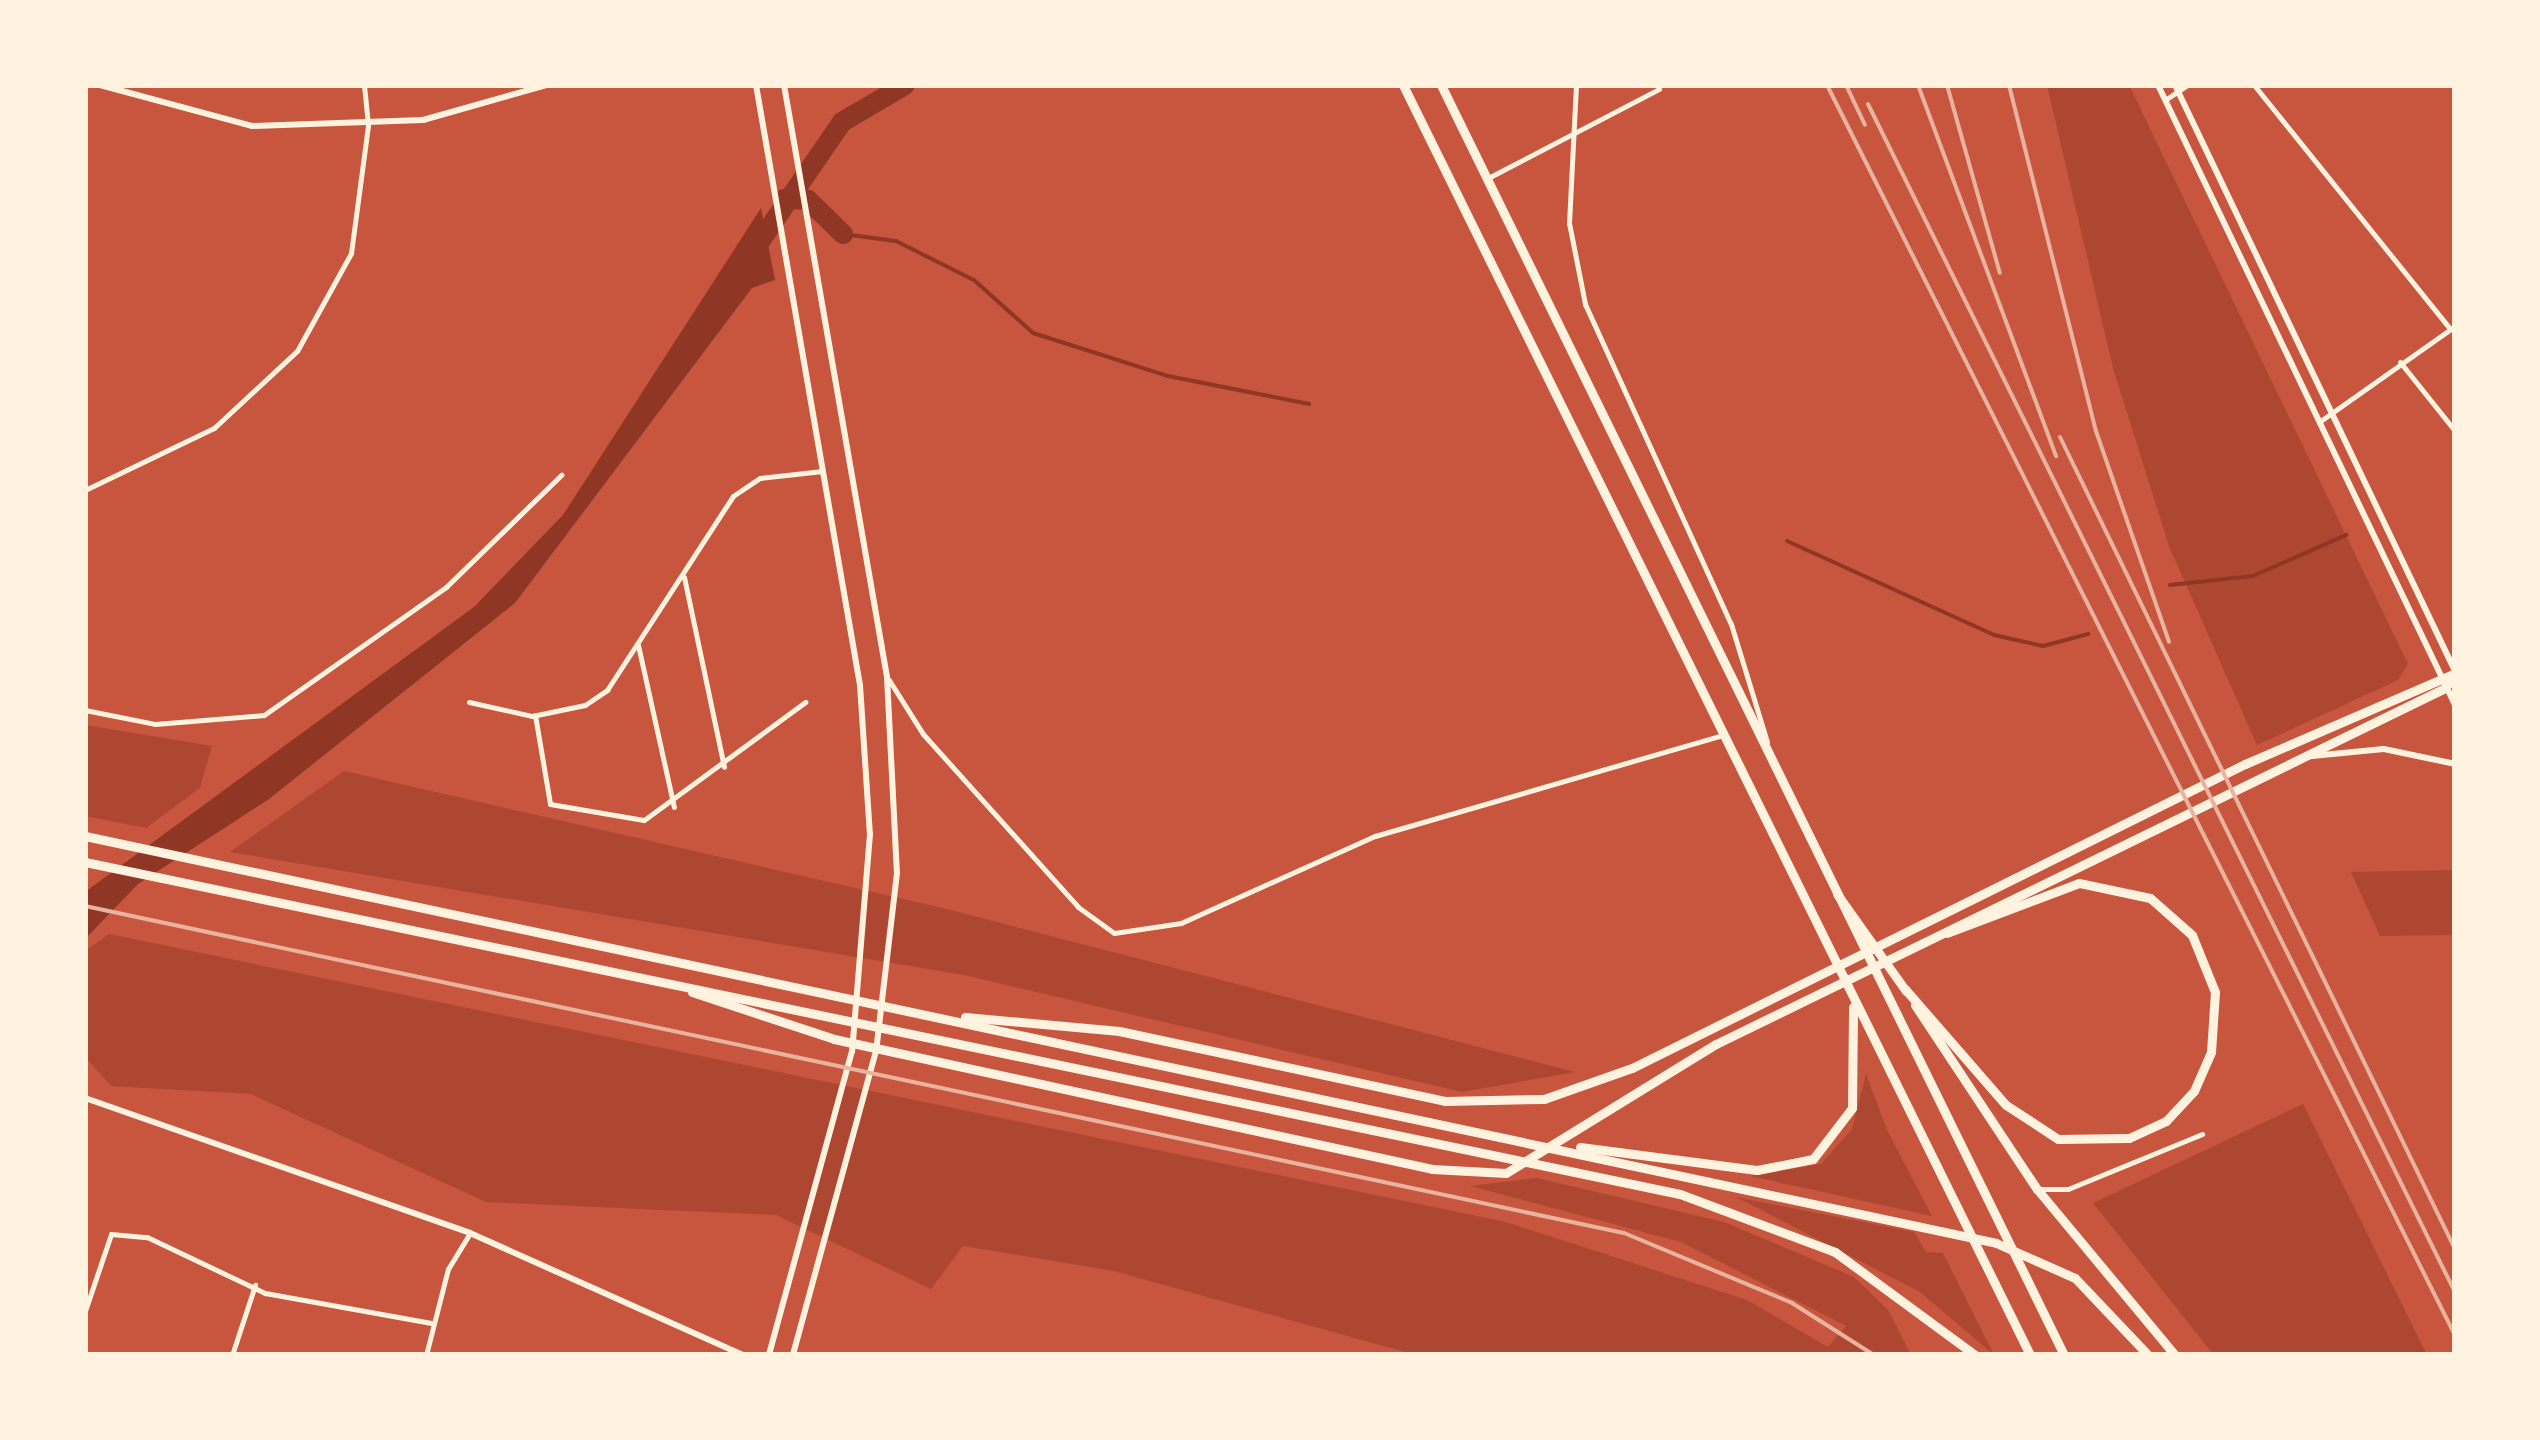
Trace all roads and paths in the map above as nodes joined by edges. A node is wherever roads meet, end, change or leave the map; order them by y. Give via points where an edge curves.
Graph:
1 (100, 85) edge
2 (364, 85) edge
3 (547, 85) edge
4 (756, 85) edge
5 (784, 85) edge
6 (1403, 85) edge
7 (1441, 85) edge
8 (1576, 85) edge
9 (2158, 85) edge
10 (2187, 85) edge
11 (2254, 85) edge
12 (2176, 88) edge
13 (1659, 89) dead end
14 (2165, 100) junction
15 (368, 125) junction
16 (1488, 178) junction
17 (2452, 327) edge
18 (2400, 362) junction
19 (2330, 414) junction
20 (2319, 422) junction
21 (2455, 432) edge
22 (826, 470) junction
23 (561, 475) dead end
24 (85, 490) edge
25 (684, 577) junction
26 (638, 645) junction
27 (2455, 673) edge
28 (2438, 674) junction
29 (887, 677) junction
30 (2445, 688) junction
31 (469, 702) dead end
32 (805, 702) dead end
33 (2455, 705) edge
34 (85, 710) edge
35 (536, 716) junction
36 (1722, 734) junction
37 (1773, 764) junction
38 (2287, 764) junction
39 (2455, 764) edge
40 (724, 768) junction
41 (674, 807) junction
42 (85, 836) edge
43 (89, 863) edge
44 (1821, 871) junction
45 (2021, 897) junction
46 (663, 982) junction
47 (1846, 986) junction
48 (1905, 989) junction
49 (933, 1015) junction
50 (85, 1098) edge
51 (2202, 1134) dead end
52 (1559, 1148) junction
53 (2037, 1189) junction
54 (470, 1232) junction
55 (256, 1285) junction
56 (85, 1311) edge
57 (431, 1323) junction
58 (232, 1355) edge
59 (426, 1355) edge
60 (743, 1355) edge
61 (769, 1355) edge
62 (794, 1355) edge
63 (1975, 1355) edge
64 (2030, 1355) edge
65 (2064, 1355) edge
66 (2148, 1355) edge
67 (2176, 1355) edge

1 - 15 street via 252,126
2 - 15 street
3 - 15 street via 422,120
4 - 22 street
5 - 29 street
6 - 36 highway
7 - 16 highway
8 - 37 street via 1573,250 1624,395 1731,624
9 - 14 street
10 - 12 street
11 - 17 street
12 - 14 street
12 - 19 street
13 - 16 street
14 - 20 street
15 - 24 street via 351,253 297,351 214,428
16 - 37 highway
17 - 18 street
18 - 19 street
18 - 21 street
19 - 20 street
19 - 27 street
20 - 28 street
22 - 25 street via 760,478 732,496
22 - 61 street via 866,774 866,969 800,1255
23 - 34 street via 446,587 264,715 155,724
25 - 26 street
25 - 40 street
26 - 35 street via 607,690
26 - 41 street
27 - 28 highway
27 - 30 highway
28 - 30 street
28 - 49 highway via 1588,1088 1496,1105 1395,1092 1119,1031
29 - 36 street via 923,734 1078,907 1114,933 1180,923 1374,836
29 - 62 street via 888,990
30 - 33 street
30 - 38 highway
31 - 35 street
32 - 40 street
35 - 41 street via 550,804 644,820
36 - 47 highway
37 - 44 highway
38 - 39 street via 2384,749
38 - 45 highway
40 - 41 street
42 - 49 highway
43 - 46 highway
44 - 48 highway
44 - 65 highway
45 - 46 highway via 1658,1076 1534,1162 1491,1175 797,1029
45 - 48 highway via 2079,883 2117,885 2150,898 2192,935 2210,973 2215,1034 2194,1091 2166,1121 2094,1144 2041,1131
46 - 63 highway via 1707,1201 1835,1252
47 - 52 highway via 1856,1092 1846,1124 1813,1158 1757,1170 1639,1148
47 - 64 highway
48 - 53 highway
49 - 52 highway
50 - 54 street
51 - 53 street via 2068,1190
52 - 66 highway via 2025,1252 2101,1298
53 - 67 highway
54 - 57 street
54 - 60 street
55 - 56 street via 147,1236 110,1234
55 - 57 street
55 - 58 street
57 - 59 street

